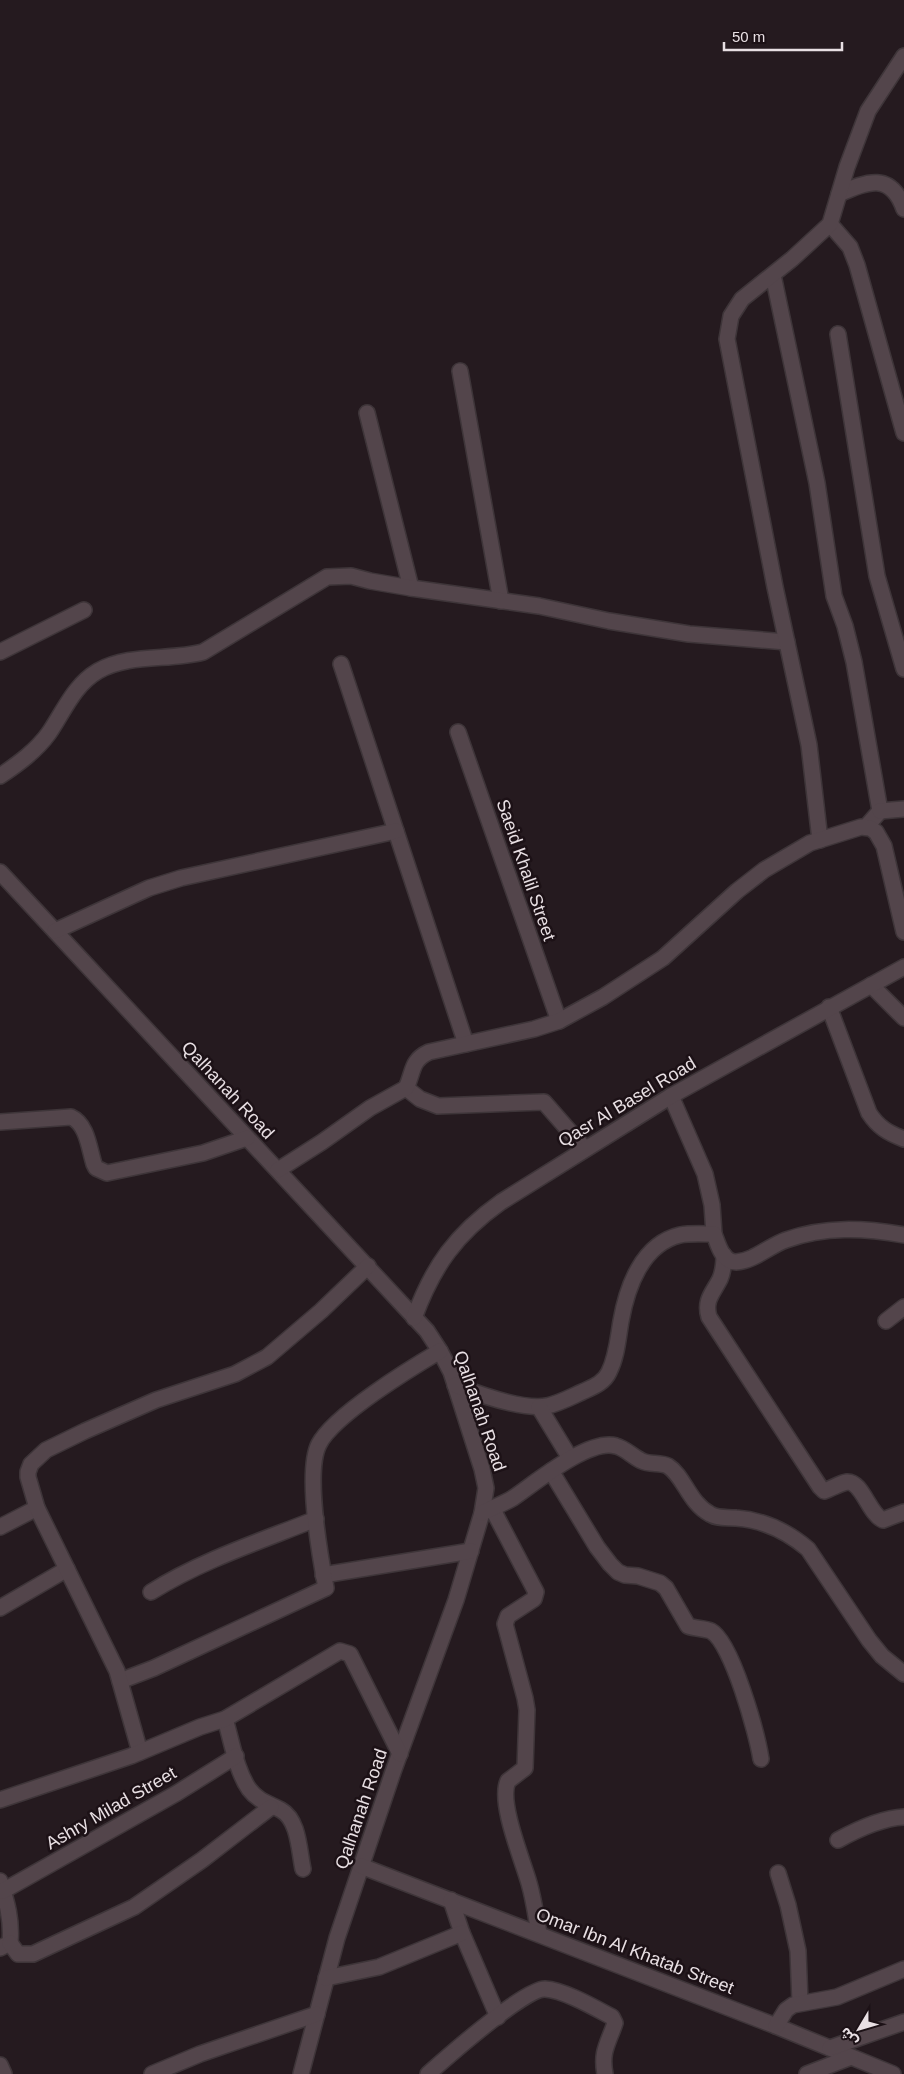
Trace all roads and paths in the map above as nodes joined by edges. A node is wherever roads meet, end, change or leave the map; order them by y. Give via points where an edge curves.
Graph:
1 (904, 56) edge
2 (839, 194) junction
3 (904, 209) edge
4 (830, 224) junction
5 (773, 274) junction
6 (838, 334) dead end
7 (460, 371) dead end
8 (366, 413) dead end
9 (904, 433) edge
10 (411, 588) junction
11 (501, 601) junction
12 (84, 610) dead end
13 (786, 642) junction
14 (0, 652) edge
15 (341, 664) dead end
16 (904, 669) edge
17 (458, 732) dead end
18 (0, 776) edge
19 (904, 809) edge
20 (880, 811) junction
21 (866, 827) junction
22 (396, 831) junction
23 (820, 840) junction
24 (0, 872) edge
25 (55, 931) junction
26 (904, 932) edge
27 (904, 967) edge
28 (871, 985) junction
29 (829, 1007) junction
30 (904, 1018) edge
31 (559, 1021) junction
32 (466, 1044) junction
33 (406, 1088) junction
34 (671, 1096) junction
35 (0, 1122) edge
36 (247, 1138) junction
37 (904, 1139) edge
38 (585, 1149) junction
39 (278, 1170) junction
40 (714, 1234) junction
41 (904, 1235) edge
42 (724, 1256) junction
43 (368, 1266) junction
44 (904, 1307) edge
45 (414, 1318) junction
46 (886, 1321) dead end
47 (440, 1351) junction
48 (455, 1385) junction
49 (539, 1407) junction
50 (570, 1458) junction
51 (551, 1471) junction
52 (37, 1508) junction
53 (487, 1511) junction
54 (904, 1512) edge
55 (316, 1519) junction
56 (0, 1527) edge
57 (472, 1551) junction
58 (67, 1569) junction
59 (323, 1575) junction
60 (151, 1592) dead end
61 (0, 1608) edge
62 (904, 1674) edge
63 (120, 1681) junction
64 (225, 1720) junction
65 (140, 1752) junction
66 (400, 1754) junction
67 (236, 1756) junction
68 (762, 1759) dead end
69 (0, 1800) edge
70 (271, 1807) junction
71 (904, 1817) edge
72 (838, 1840) dead end
73 (362, 1866) junction
74 (303, 1869) dead end
75 (778, 1872) dead end
76 (2, 1886) edge
77 (451, 1900) junction
78 (462, 1933) junction
79 (538, 1934) junction
80 (5, 1945) edge
81 (904, 1969) edge
82 (326, 1978) junction
83 (800, 2002) junction
84 (317, 2014) junction
85 (498, 2016) junction
86 (904, 2022) edge
87 (776, 2026) junction
88 (830, 2048) junction
89 (851, 2057) junction
90 (0, 2065) edge
91 (4, 2074) edge
92 (152, 2074) edge
93 (301, 2074) edge
94 (428, 2074) edge
95 (605, 2074) edge
96 (807, 2074) edge
97 (893, 2074) edge

1 - 2 street via 868,111
2 - 3 street via 858,186 886,184 897,193
2 - 4 street
4 - 5 street
4 - 9 street via 850,247 858,265
5 - 13 street via 742,299 731,316 728,338
5 - 20 street via 817,483 834,596 854,662
6 - 16 street via 876,576
7 - 11 street
8 - 10 street
10 - 11 street
10 - 18 street via 333,575 203,652 130,661 99,670 84,681 37,748
11 - 13 street via 689,634
12 - 14 street
13 - 23 street via 809,745
15 - 22 street
17 - 31 street, Saeid Khalil Street
19 - 20 street
20 - 21 street
21 - 23 street
21 - 26 street via 876,832 884,846
22 - 25 street via 181,878 149,888
22 - 32 street
23 - 31 street via 787,856 751,880 663,958
24 - 25 street, Qalhanah Road
25 - 36 street, Qalhanah Road
27 - 28 street, Qasr Al Basel Road
28 - 29 street, Qasr Al Basel Road
28 - 30 street
29 - 34 street, Qasr Al Basel Road
29 - 37 street via 869,1113 884,1131
31 - 32 street
32 - 33 street via 421,1056 413,1065
33 - 38 street via 420,1099 438,1106 544,1102
33 - 39 street via 370,1108
34 - 38 street, Qasr Al Basel Road
34 - 40 street via 705,1174
35 - 36 street via 71,1116 83,1128 96,1168 106,1174 203,1153
36 - 39 street, Qalhanah Road
38 - 45 street, Qasr Al Basel Road via 477,1219 438,1264
39 - 43 street, Qalhanah Road
40 - 42 street
40 - 49 street via 681,1235 651,1252 638,1268 626,1294 619,1342 607,1377 573,1397
41 - 42 street via 847,1228 784,1240 736,1262
42 - 54 street via 720,1279 707,1302 709,1316 820,1486 824,1491 846,1482 852,1483 865,1496 876,1516 883,1520
43 - 45 street, Qalhanah Road
43 - 52 street via 267,1357 235,1374 156,1400 46,1450 31,1464 28,1472
44 - 46 street
45 - 47 street, Qalhanah Road
47 - 48 street, Qalhanah Road
47 - 55 street via 360,1404 328,1432 314,1461
48 - 49 street via 478,1394
48 - 53 street, Qalhanah Road via 482,1469
49 - 50 street
50 - 51 street
50 - 62 street via 603,1446 615,1446 642,1462 670,1468 697,1504 709,1514 754,1521 792,1536 808,1549 882,1656
51 - 53 street
51 - 68 street via 597,1547 618,1572 660,1583 688,1626 710,1630 721,1642 736,1673
52 - 56 street
52 - 58 street
53 - 57 street, Qalhanah Road
53 - 79 street via 536,1592 534,1599 508,1616 505,1624 527,1710 525,1768 508,1782 505,1796 529,1882
55 - 59 street
55 - 60 street via 215,1559
57 - 59 street
57 - 66 street, Qalhanah Road
58 - 61 street
58 - 63 street
59 - 63 street via 326,1588
63 - 65 street
64 - 65 street
64 - 66 street via 337,1652 344,1651 350,1654
64 - 67 street
65 - 69 street
66 - 73 street, Qalhanah Road
67 - 70 street via 249,1788
67 - 76 street, Ashry Milad Street via 177,1793
70 - 74 street via 284,1812 292,1822
70 - 80 street via 202,1860 127,1910 33,1954 18,1954
71 - 72 street via 859,1829
73 - 77 street, Omar Ibn Al Khatab Street
73 - 82 street, Qalhanah Road
75 - 83 street via 798,1952
76 - 80 street via 11,1929
77 - 78 street
77 - 79 street, Omar Ibn Al Khatab Street
78 - 82 street via 378,1968
78 - 85 street
79 - 87 street, Omar Ibn Al Khatab Street
81 - 83 street via 836,1997
82 - 84 street, Qalhanah Road
83 - 87 street via 789,2007
84 - 92 street
84 - 93 street, Qalhanah Road
85 - 94 street
85 - 95 street via 532,1993 546,1989 612,2017 615,2022 603,2060
86 - 88 street
87 - 88 street, Omar Ibn Al Khatab Street
88 - 89 street, Omar Ibn Al Khatab Street
89 - 96 street
89 - 97 street, Omar Ibn Al Khatab Street
90 - 91 street

